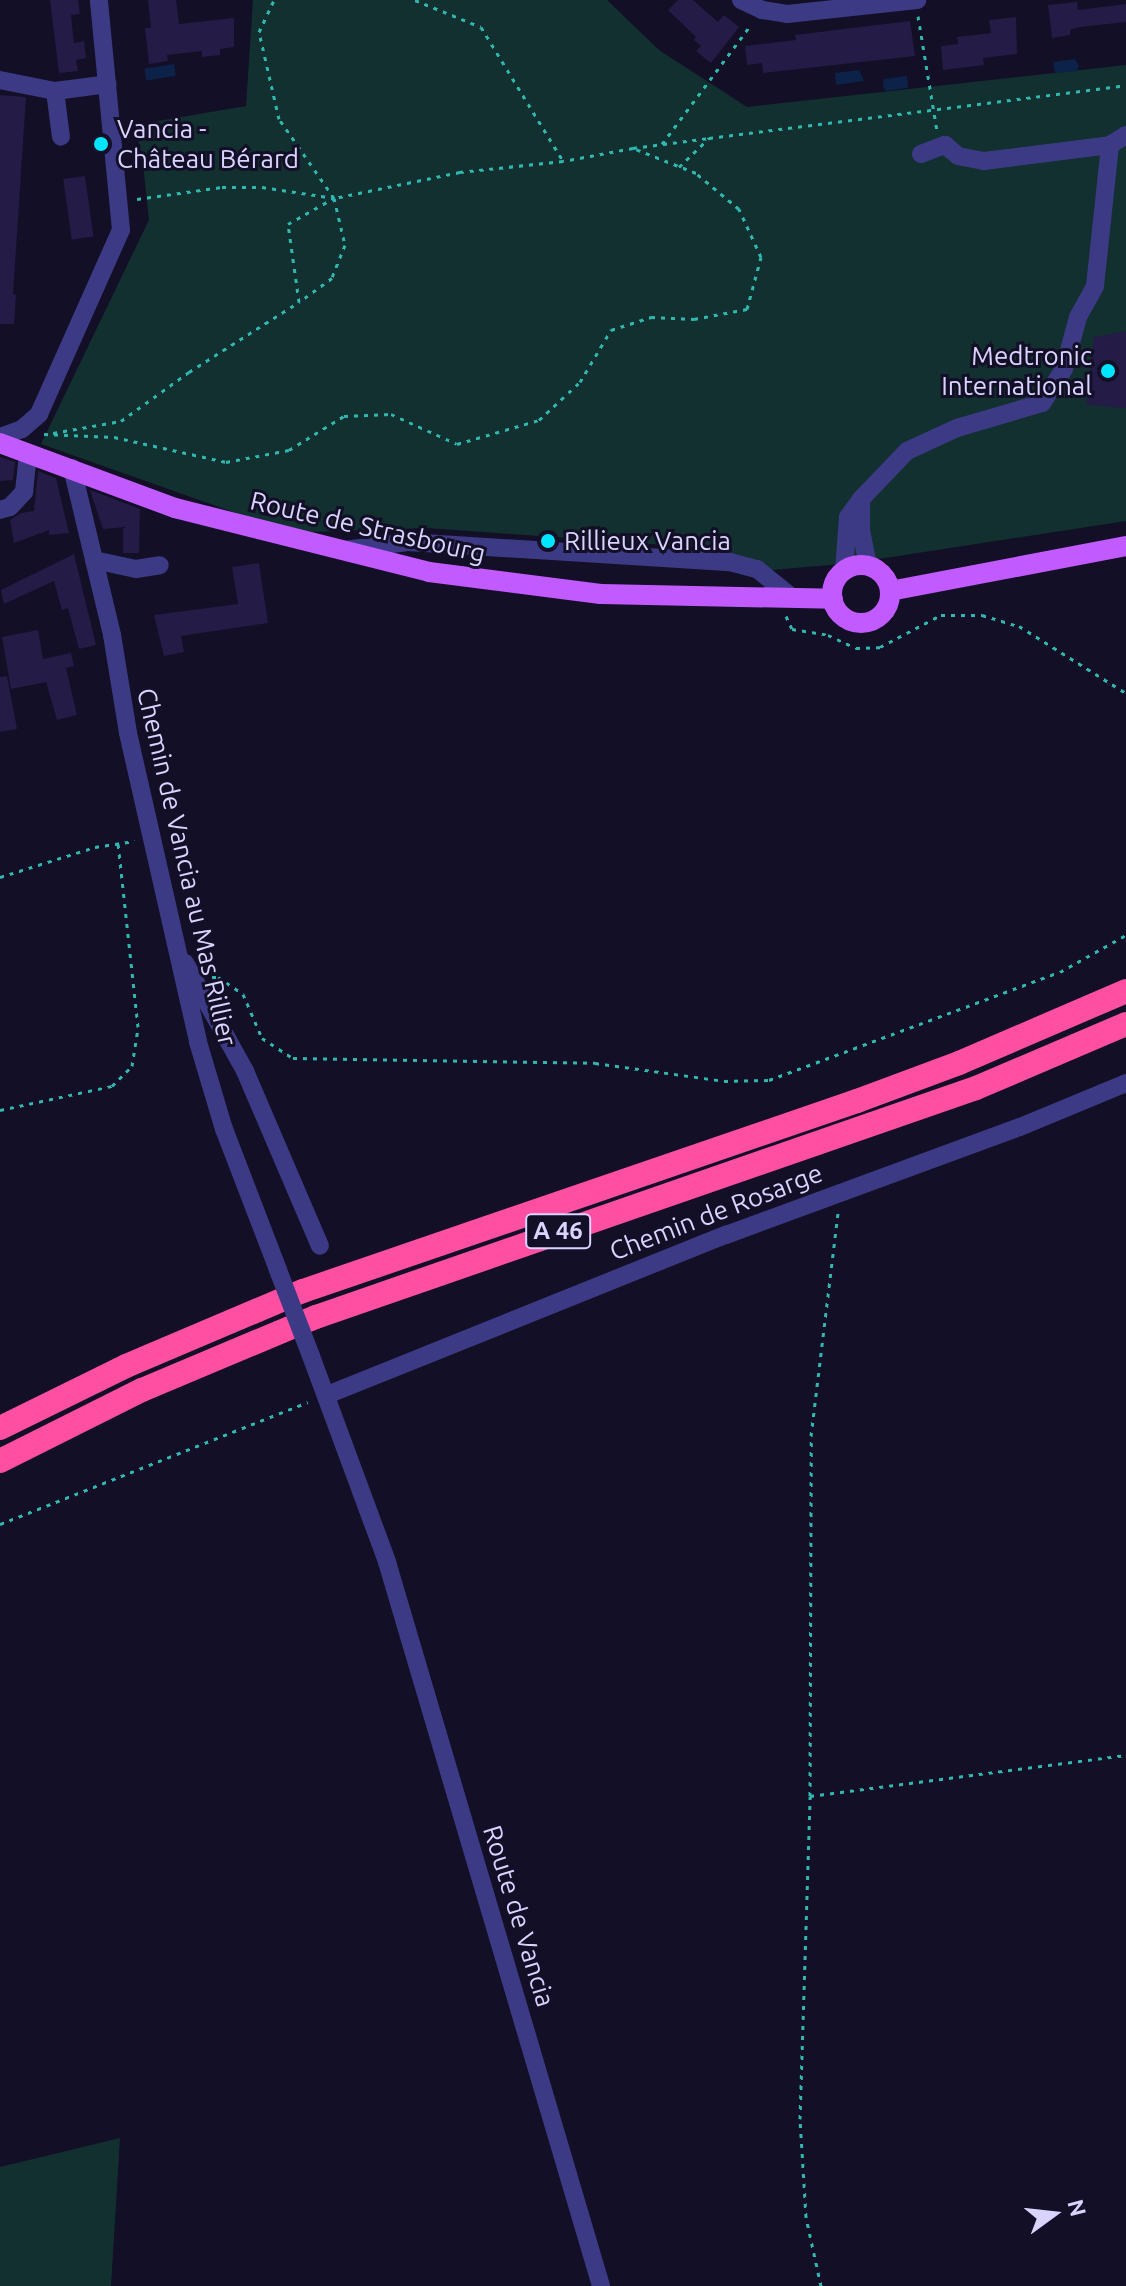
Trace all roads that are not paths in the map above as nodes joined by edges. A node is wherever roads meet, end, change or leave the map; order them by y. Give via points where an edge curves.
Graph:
1 (99, 0) edge
2 (741, 0) edge
3 (917, 6) edge
4 (0, 80) edge
5 (108, 84) junction
6 (55, 91) junction
7 (1126, 135) edge
8 (61, 137) dead end
9 (1110, 145) junction
10 (921, 154) dead end
11 (0, 440) edge
12 (28, 453) junction
13 (72, 468) junction
14 (861, 499) junction
15 (0, 510) edge
16 (1126, 546) edge
17 (339, 551) junction
18 (94, 560) junction
19 (160, 565) dead end
20 (868, 566) junction
21 (844, 571) junction
22 (890, 591) junction
23 (786, 597) junction
24 (833, 599) junction
25 (177, 951) junction
26 (1126, 991) edge
27 (1126, 1024) edge
28 (1126, 1083) edge
29 (320, 1246) dead end
30 (327, 1395) junction
31 (0, 1428) edge
32 (0, 1461) edge
33 (601, 2286) edge

1 - 5 street
2 - 3 street via 762,10 814,14
4 - 6 street
5 - 6 street
5 - 11 street via 121,230 39,414
6 - 8 street
7 - 9 street
9 - 10 street via 984,161 958,156 945,145
9 - 14 street via 1095,286 1078,317 1064,369 1042,403 918,444
11 - 12 main road, Route de Strasbourg
12 - 13 main road, Route de Strasbourg
12 - 15 street via 24,492
13 - 17 main road, Route de Strasbourg via 175,508
13 - 18 street, Chemin de Vancia au Mas Rillier
14 - 20 street
14 - 21 street via 848,517
16 - 22 main road
17 - 23 main road, Route de Strasbourg via 429,572 601,594
17 - 23 street via 408,542 730,562 757,569
18 - 19 street via 136,569
18 - 25 street, Chemin de Vancia au Mas Rillier
20 - 21 main road
20 - 22 main road via 883,574
21 - 24 main road
22 - 24 main road via 886,610 870,622 851,621
23 - 24 main road, Route de Strasbourg
25 - 29 street via 245,1071
25 - 30 street, Chemin de Vancia au Mas Rillier, bridge via 224,1129
26 - 31 highway, A 46 via 857,1101 303,1291 139,1360
27 - 32 highway, A 46 via 962,1094 303,1322 142,1390
28 - 30 street, Chemin de Rosarge
30 - 33 street, Route de Vancia via 387,1562

